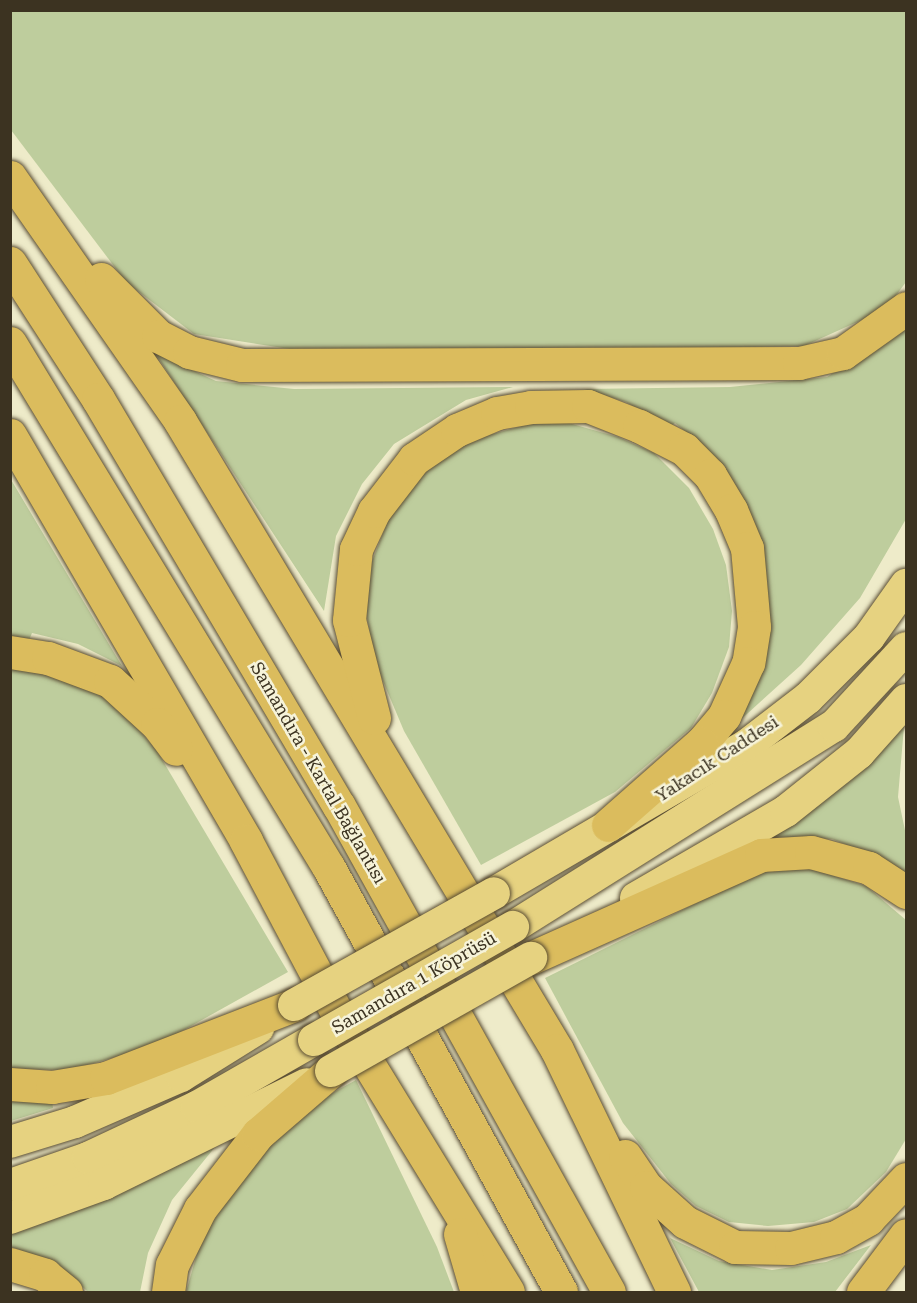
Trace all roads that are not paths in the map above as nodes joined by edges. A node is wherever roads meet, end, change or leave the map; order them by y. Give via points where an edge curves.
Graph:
1 (10, 177) edge
2 (42, 219) junction
3 (10, 263) edge
4 (906, 308) edge
5 (10, 343) edge
6 (10, 435) edge
7 (906, 585) edge
8 (906, 648) edge
9 (10, 652) edge
10 (906, 700) edge
11 (404, 795) junction
12 (608, 825) junction
13 (246, 841) junction
14 (906, 892) edge
15 (513, 927) joint
16 (531, 958) junction
17 (294, 1005) junction
18 (557, 1050) junction
19 (331, 1071) junction
20 (10, 1084) edge
21 (408, 1131) junction
22 (10, 1142) edge
23 (906, 1179) edge
24 (10, 1185) edge
25 (10, 1218) edge
26 (906, 1235) edge
27 (10, 1264) edge
28 (66, 1293) edge
29 (168, 1293) edge
30 (477, 1293) edge
31 (508, 1293) edge
32 (561, 1293) edge
33 (609, 1293) edge
34 (674, 1293) edge
35 (863, 1293) edge

1 - 2 highway
2 - 4 highway via 158,336 189,352 242,365 799,363 843,353
2 - 11 highway via 180,421
3 - 33 highway, Samandıra - Kartal Bağlantısı via 98,399 339,807
5 - 32 highway via 329,868
6 - 13 highway
7 - 12 highway, Yakacık Caddesi via 869,637 808,698 747,745
8 - 15 highway, Yakacık Caddesi via 834,726
9 - 13 highway via 48,658 110,681 157,724
10 - 16 highway via 859,753 786,811
11 - 12 highway via 357,666 349,620 356,549 391,486 414,459 457,430 497,413 588,406 684,449 710,475 747,548 753,588 748,663 724,716 701,743
11 - 18 highway
12 - 17 highway, Yakacık Caddesi, bridge
13 - 21 highway via 336,1011
14 - 16 highway via 869,868 811,852 761,855
15 - 24 highway, Samandıra 1 Köprüsü, bridge via 197,1107 88,1158
16 - 19 highway, bridge
17 - 20 highway via 106,1078 52,1087
17 - 22 highway via 181,1076 75,1122
18 - 23 highway via 646,1187 685,1222 735,1247 791,1248 836,1237 868,1219
18 - 34 highway
19 - 25 highway via 104,1184
19 - 29 highway via 258,1134 200,1209 172,1265
21 - 30 highway via 457,1225
21 - 31 highway
26 - 35 highway
27 - 28 highway via 45,1275

